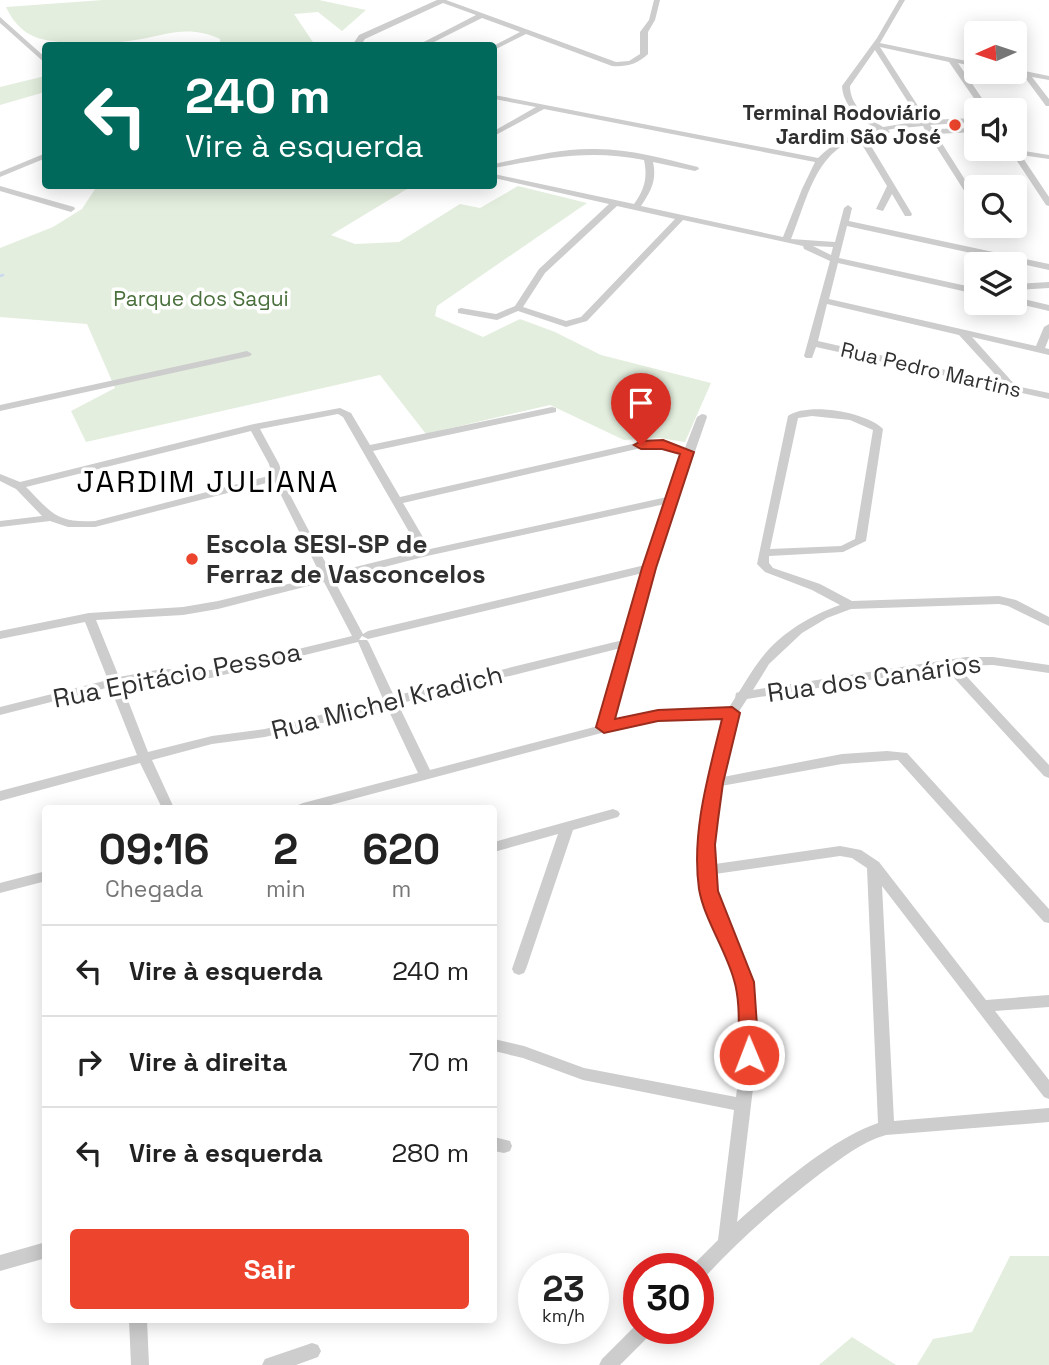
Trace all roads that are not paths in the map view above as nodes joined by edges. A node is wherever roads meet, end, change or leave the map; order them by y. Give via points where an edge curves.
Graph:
1 (657, 0) edge
2 (902, 0) edge
3 (441, 1) edge
4 (481, 15) junction
5 (0, 19) edge
6 (527, 32) junction
7 (360, 42) edge
8 (427, 42) edge
9 (876, 45) junction
10 (497, 47) edge
11 (926, 55) junction
12 (900, 57) dead end
13 (42, 58) edge
14 (952, 60) junction
15 (964, 62) edge
16 (614, 64) joint
17 (1027, 73) edge
18 (1027, 74) edge
19 (1049, 78) edge
20 (497, 98) edge
21 (978, 98) edge
22 (1049, 104) edge
23 (544, 106) junction
24 (964, 121) edge
25 (926, 123) junction
26 (884, 131) junction
27 (964, 131) edge
28 (497, 132) edge
29 (930, 132) junction
30 (862, 136) junction
31 (1027, 153) edge
32 (42, 157) edge
33 (1049, 157) edge
34 (648, 159) junction
35 (820, 161) junction
36 (1021, 161) edge
37 (497, 166) edge
38 (695, 169) dead end
39 (0, 175) edge
40 (497, 177) edge
41 (964, 184) edge
42 (891, 187) junction
43 (0, 188) edge
44 (616, 202) junction
45 (1049, 203) edge
46 (636, 207) junction
47 (848, 208) dead end
48 (71, 209) dead end
49 (880, 209) dead end
50 (908, 214) dead end
51 (681, 217) junction
52 (844, 223) junction
53 (786, 240) junction
54 (797, 243) junction
55 (838, 245) junction
56 (833, 258) junction
57 (1049, 267) edge
58 (1049, 285) edge
59 (1027, 286) edge
60 (964, 288) edge
61 (824, 300) junction
62 (1027, 303) edge
63 (518, 308) junction
64 (1049, 308) edge
65 (460, 311) dead end
66 (565, 324) joint
67 (1049, 327) edge
68 (963, 333) junction
69 (813, 343) junction
70 (1044, 351) edge
71 (247, 354) dead end
72 (809, 356) dead end
73 (1013, 388) junction
74 (1049, 396) edge
75 (0, 408) edge
76 (552, 410) dead end
77 (702, 417) dead end
78 (254, 428) junction
79 (368, 449) junction
80 (687, 452) junction
81 (0, 477) edge
82 (278, 477) junction
83 (18, 486) junction
84 (673, 499) junction
85 (397, 501) junction
86 (33, 503) junction
87 (49, 518) junction
88 (0, 523) edge
89 (427, 553) junction
90 (764, 553) junction
91 (649, 568) junction
92 (329, 579) junction
93 (850, 605) junction
94 (89, 617) junction
95 (1049, 622) edge
96 (0, 635) edge
97 (360, 638) junction
98 (629, 642) junction
99 (948, 664) junction
100 (1049, 669) edge
101 (114, 683) junction
102 (740, 696) junction
103 (392, 703) junction
104 (0, 711) edge
105 (732, 713) junction
106 (604, 727) junction
107 (145, 760) junction
108 (1049, 773) edge
109 (426, 776) junction
110 (715, 783) junction
111 (0, 796) edge
112 (167, 805) edge
113 (315, 805) edge
114 (613, 814) dead end
115 (567, 827) junction
116 (497, 847) edge
117 (874, 866) junction
118 (708, 870) junction
119 (42, 877) edge
120 (0, 888) edge
121 (1046, 911) edge
122 (519, 969) dead end
123 (1049, 1002) edge
124 (983, 1006) junction
125 (497, 1046) edge
126 (1049, 1092) edge
127 (743, 1105) junction
128 (1049, 1115) edge
129 (886, 1128) junction
130 (726, 1240) junction
131 (42, 1251) edge
132 (714, 1254) edge
133 (0, 1264) edge
134 (138, 1323) edge
135 (629, 1344) edge
136 (312, 1351) dead end
137 (140, 1365) edge
138 (271, 1365) edge
139 (608, 1365) edge

1 - 16 street via 644,32 645,54 631,63
2 - 9 street
3 - 4 street
3 - 7 street
4 - 6 street
4 - 8 street
5 - 13 street
6 - 10 street
6 - 16 street
9 - 11 street
9 - 25 street
9 - 26 street via 845,94 852,106
11 - 12 street
11 - 14 street
14 - 15 street
14 - 21 street
17 - 19 street
18 - 22 street
20 - 23 street
23 - 28 street
23 - 35 street
24 - 25 street
25 - 26 street
25 - 29 street
26 - 29 street
26 - 30 street
27 - 29 street
29 - 41 street
30 - 35 street via 834,146
30 - 42 street
31 - 33 street
32 - 39 street
34 - 37 street via 580,152
34 - 38 street
34 - 46 street via 650,186
35 - 53 street
36 - 45 street
40 - 44 street
42 - 49 street
42 - 50 street
43 - 48 street
44 - 46 street
44 - 63 street via 542,271
46 - 51 street
47 - 52 street
51 - 53 street
51 - 66 street via 591,314
52 - 55 street
52 - 57 street
53 - 54 street
54 - 55 street
54 - 56 street
55 - 56 street
56 - 60 street
56 - 61 street
58 - 59 street
61 - 68 street
61 - 69 street
62 - 64 street
63 - 65 street via 490,317
63 - 66 street
67 - 70 street
68 - 70 street
68 - 73 street
69 - 72 street
69 - 73 street, Rua Pedro Martins
71 - 75 street
73 - 74 street, Rua Pedro Martins
76 - 79 street
77 - 80 street
78 - 79 street via 340,411
78 - 82 street
78 - 83 street
79 - 85 street
80 - 84 street
80 - 85 street via 663,444 641,445
81 - 83 street
82 - 87 street via 95,524 71,526
82 - 92 street
83 - 86 street
84 - 89 street
84 - 91 street
85 - 89 street
86 - 87 street
86 - 88 street
87 - 88 street
89 - 92 street
90 - 90 street via 793,416 851,417 877,426 860,541 843,549
90 - 93 street via 762,561 769,570
91 - 97 street, Rua Epitácio Pessoa
91 - 98 street
92 - 94 street via 188,611
92 - 97 street
93 - 95 street via 999,600
93 - 102 street via 799,630 765,660
94 - 96 street
94 - 101 street
97 - 101 street, Rua Epitácio Pessoa via 211,674 162,673
97 - 103 street
98 - 103 street, Rua Michel Kradich
98 - 106 street
99 - 100 street, Rua dos Canários via 993,661
99 - 102 street, Rua dos Canários
99 - 108 street
101 - 104 street, Rua Epitácio Pessoa
101 - 107 street
102 - 105 street
103 - 107 street, Rua Michel Kradich via 265,733 212,740
103 - 109 street
105 - 106 street via 658,716
105 - 110 street
106 - 109 street
107 - 111 street, Rua Michel Kradich
107 - 112 street
109 - 113 street
110 - 118 street
110 - 121 street via 842,759 902,756
114 - 115 street
115 - 116 street
115 - 122 street
117 - 118 street via 856,854 840,851
117 - 124 street
117 - 129 street
118 - 127 street via 709,891 745,982 749,1055
119 - 120 street
123 - 124 street
124 - 126 street
125 - 127 street via 583,1074
127 - 130 street
128 - 129 street
129 - 130 street via 849,1143 762,1207
130 - 132 street
131 - 133 street
134 - 137 street
135 - 139 street
136 - 138 street

